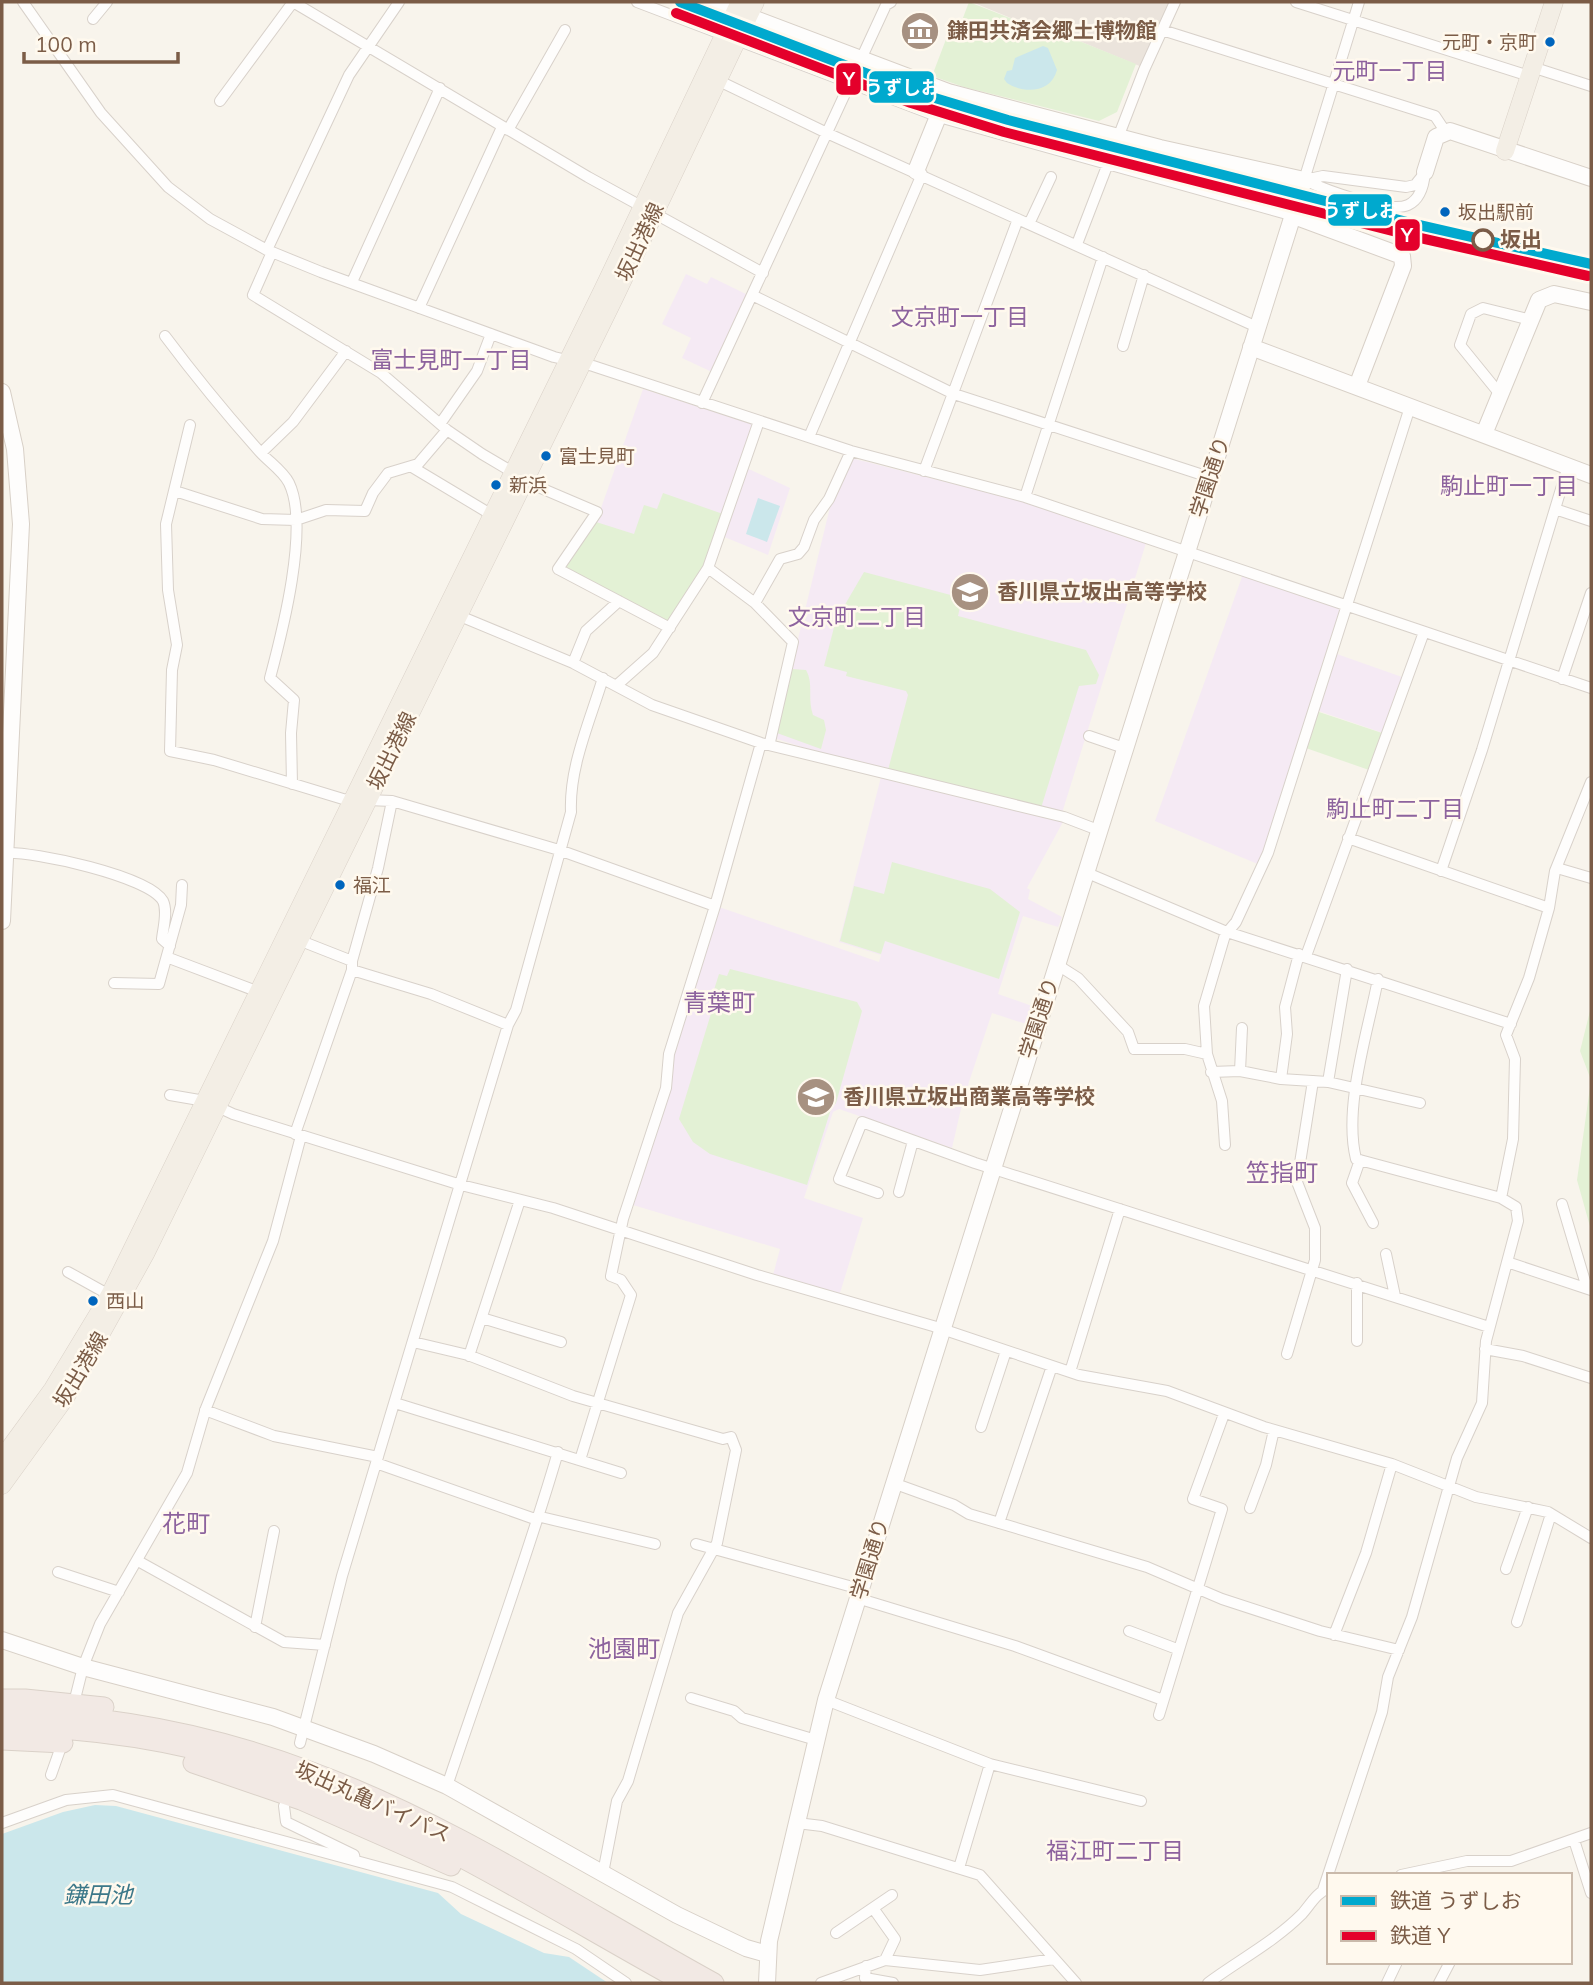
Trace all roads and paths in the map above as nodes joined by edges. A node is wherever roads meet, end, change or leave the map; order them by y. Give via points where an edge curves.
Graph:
1 (23, 2) edge
2 (107, 2) edge
3 (293, 2) edge
4 (399, 2) edge
5 (637, 2) edge
6 (710, 2) edge
7 (1175, 2) edge
8 (1296, 2) edge
9 (1359, 2) edge
10 (1554, 2) edge
11 (885, 3) edge
12 (744, 8) edge
13 (93, 19) dead end
14 (1353, 20) junction
15 (565, 30) dead end
16 (1162, 30) junction
17 (730, 38) junction
18 (368, 48) junction
19 (861, 61) junction
20 (1531, 72) junction
21 (712, 78) junction
22 (1333, 83) junction
23 (851, 85) junction
24 (1591, 86) edge
25 (440, 88) junction
26 (948, 92) junction
27 (220, 101) dead end
28 (939, 117) junction
29 (505, 128) junction
30 (1445, 131) junction
31 (829, 134) junction
32 (1118, 137) junction
33 (1505, 151) junction
34 (1108, 162) junction
35 (1424, 172) junction
36 (919, 173) junction
37 (1051, 177) dead end
38 (1591, 178) edge
39 (1304, 180) junction
40 (648, 210) junction
41 (1294, 216) junction
42 (1017, 219) junction
43 (1030, 224) junction
44 (1077, 244) junction
45 (270, 251) junction
46 (1103, 257) junction
47 (763, 273) junction
48 (1144, 275) junction
49 (352, 282) junction
50 (752, 295) junction
51 (1591, 302) edge
52 (419, 308) junction
53 (1531, 320) junction
54 (1257, 327) junction
55 (491, 334) junction
56 (165, 336) dead end
57 (850, 342) junction
58 (1123, 346) dead end
59 (1251, 347) junction
60 (346, 351) junction
61 (569, 360) junction
62 (1357, 386) junction
63 (2, 392) edge
64 (1499, 393) junction
65 (954, 394) junction
66 (702, 403) junction
67 (1410, 407) junction
68 (759, 421) junction
69 (190, 425) dead end
70 (1049, 426) junction
71 (444, 427) junction
72 (1484, 434) junction
73 (809, 437) junction
74 (851, 451) junction
75 (261, 453) junction
76 (1568, 466) junction
77 (412, 467) junction
78 (924, 471) junction
79 (1591, 475) edge
80 (518, 476) junction
81 (1209, 477) junction
82 (175, 491) junction
83 (1025, 497) junction
84 (1555, 509) junction
85 (492, 514) junction
86 (296, 520) junction
87 (1591, 521) edge
88 (1186, 551) junction
89 (708, 568) junction
90 (1591, 593) edge
91 (619, 601) junction
92 (755, 603) junction
93 (1346, 606) junction
94 (452, 613) junction
95 (670, 628) junction
96 (1424, 632) junction
97 (1508, 660) junction
98 (573, 663) junction
99 (603, 678) junction
100 (1562, 679) junction
101 (617, 685) junction
102 (1591, 688) edge
103 (1089, 736) dead end
104 (765, 743) junction
105 (1124, 748) junction
106 (1591, 782) edge
107 (292, 784) junction
108 (361, 799) junction
109 (392, 801) junction
110 (1098, 830) junction
111 (1348, 838) junction
112 (559, 850) junction
113 (5, 853) junction
114 (1557, 868) junction
115 (1441, 871) junction
116 (1085, 872) junction
117 (1591, 878) edge
118 (182, 886) dead end
119 (715, 906) junction
120 (1549, 908) junction
121 (2, 921) edge
122 (1227, 932) junction
123 (293, 938) junction
124 (170, 946) junction
125 (1303, 955) junction
126 (169, 958) junction
127 (1056, 964) junction
128 (352, 966) junction
129 (1347, 969) junction
130 (1378, 979) junction
131 (114, 983) dead end
132 (266, 995) junction
133 (1511, 1024) junction
134 (508, 1025) junction
135 (1242, 1028) dead end
136 (1207, 1054) junction
137 (1240, 1071) junction
138 (1211, 1072) junction
139 (1281, 1079) junction
140 (1312, 1080) junction
141 (1328, 1082) junction
142 (1356, 1090) junction
143 (170, 1096) dead end
144 (1420, 1103) dead end
145 (212, 1104) junction
146 (298, 1135) junction
147 (913, 1141) junction
148 (1225, 1145) dead end
149 (1360, 1160) junction
150 (991, 1167) junction
151 (461, 1185) junction
152 (899, 1192) dead end
153 (878, 1193) dead end
154 (1501, 1198) junction
155 (520, 1200) junction
156 (1562, 1204) dead end
157 (1120, 1209) junction
158 (1373, 1223) dead end
159 (620, 1230) junction
160 (1386, 1254) dead end
161 (1507, 1262) junction
162 (1313, 1269) junction
163 (68, 1272) dead end
164 (1357, 1283) junction
165 (1589, 1289) edge
166 (1395, 1296) junction
167 (116, 1298) junction
168 (482, 1318) junction
169 (1489, 1326) junction
170 (941, 1329) junction
171 (1357, 1341) dead end
172 (413, 1342) junction
173 (561, 1342) dead end
174 (1485, 1349) junction
175 (1006, 1351) junction
176 (1287, 1354) dead end
177 (469, 1356) junction
178 (1052, 1366) junction
179 (1070, 1372) junction
180 (1591, 1378) edge
181 (598, 1401) junction
182 (394, 1403) junction
183 (205, 1410) junction
184 (1224, 1413) junction
185 (981, 1427) dead end
186 (1274, 1430) junction
187 (558, 1452) junction
188 (2, 1459) edge
189 (377, 1460) junction
190 (580, 1460) junction
191 (1392, 1464) junction
192 (621, 1473) dead end
193 (893, 1483) junction
194 (2, 1485) edge
195 (1450, 1485) junction
196 (1528, 1507) junction
197 (1250, 1508) dead end
198 (1551, 1514) junction
199 (537, 1518) junction
200 (999, 1523) junction
201 (274, 1531) dead end
202 (1591, 1538) edge
203 (655, 1544) dead end
204 (696, 1544) dead end
205 (714, 1549) junction
206 (138, 1561) junction
207 (1506, 1569) dead end
208 (58, 1572) dead end
209 (1196, 1588) junction
210 (119, 1592) junction
211 (859, 1593) junction
212 (1517, 1622) dead end
213 (255, 1627) junction
214 (1129, 1631) dead end
215 (1334, 1635) junction
216 (2, 1640) edge
217 (325, 1645) junction
218 (1177, 1649) junction
219 (1399, 1650) junction
220 (83, 1667) junction
221 (691, 1698) dead end
222 (2, 1699) edge
223 (826, 1700) junction
224 (1163, 1700) junction
225 (73, 1705) junction
226 (2, 1713) edge
227 (1158, 1715) dead end
228 (2, 1726) edge
229 (302, 1735) junction
230 (63, 1739) junction
231 (2, 1740) edge
232 (816, 1740) junction
233 (990, 1765) junction
234 (51, 1775) dead end
235 (447, 1786) junction
236 (1141, 1801) dead end
237 (284, 1805) dead end
238 (797, 1822) junction
239 (2, 1823) edge
240 (1591, 1833) edge
241 (1574, 1840) junction
242 (355, 1861) junction
243 (959, 1868) junction
244 (603, 1873) junction
245 (1331, 1873) edge
246 (1411, 1873) edge
247 (1326, 1889) edge
248 (1591, 1893) edge
249 (892, 1895) dead end
250 (549, 1906) junction
251 (873, 1908) junction
252 (615, 1926) junction
253 (836, 1933) dead end
254 (767, 1954) junction
255 (653, 1957) junction
256 (1054, 1959) junction
257 (885, 1960) junction
258 (1396, 1964) edge
259 (1450, 1964) edge
260 (866, 1966) junction
261 (625, 1983) edge
262 (685, 1983) edge
263 (713, 1983) edge
264 (767, 1983) edge
265 (821, 1983) edge
266 (893, 1983) edge
267 (1076, 1983) edge
268 (1208, 1983) edge
269 (1387, 1983) edge
270 (1439, 1983) edge

1 - 45 street via 101,113 168,187 210,219
2 - 13 street
3 - 18 street
3 - 27 street
4 - 18 street
5 - 17 street
6 - 12 street
7 - 16 street
8 - 14 street
9 - 14 street
10 - 20 main road
11 - 19 street
12 - 17 main road, 坂出港線
12 - 19 street
14 - 20 street
14 - 22 street
15 - 29 street
16 - 22 street
16 - 32 street
17 - 21 main road, 坂出港線
17 - 23 street
18 - 25 street
18 - 45 street via 349,75
19 - 23 street
19 - 26 street
20 - 24 street
20 - 33 main road
21 - 31 street
21 - 40 main road, 坂出港線
22 - 30 street via 1434,116
22 - 39 street
23 - 28 street
23 - 31 street
25 - 29 street
25 - 49 street
26 - 28 street
26 - 32 street
28 - 34 street
28 - 36 street
29 - 40 street
29 - 52 street
30 - 33 street
30 - 35 street via 1436,137
31 - 36 street
31 - 47 street
32 - 34 street
32 - 39 street
33 - 38 street
34 - 41 street
34 - 44 street
35 - 39 street via 1412,187 1323,176
35 - 39 street via 1415,200 1403,207 1340,195
36 - 42 street
36 - 57 street
37 - 43 street
39 - 41 street, 学園通り
40 - 47 street
40 - 61 main road, 坂出港線
41 - 54 street, 学園通り
41 - 62 street via 1402,256 1403,266
42 - 43 street
42 - 65 street
43 - 44 street
44 - 46 street
45 - 49 street
45 - 60 street via 253,295
46 - 48 street
46 - 70 street
47 - 50 street
48 - 54 street
48 - 58 street
49 - 52 street
50 - 57 street
50 - 66 street
51 - 53 street via 1548,294 1539,300
52 - 55 street
53 - 64 street
53 - 64 street via 1483,308 1471,314 1461,338 1462,352
54 - 59 street, 学園通り
55 - 61 street
55 - 71 street via 477,371
56 - 75 street
57 - 65 street
57 - 73 street
59 - 62 street
59 - 81 street, 学園通り
60 - 71 street via 381,373
60 - 75 street via 293,422
61 - 66 street
61 - 80 main road, 坂出港線
62 - 67 street
63 - 113 street via 15,449 21,524
64 - 72 street
65 - 70 street
65 - 78 street
66 - 68 street
67 - 72 street
67 - 93 street
68 - 73 street
68 - 89 street
69 - 82 street
70 - 81 street
70 - 83 street
71 - 77 street via 432,451
71 - 80 street
72 - 76 street
73 - 74 street
74 - 78 street
74 - 92 street via 804,547 798,554 780,559
75 - 86 street via 289,482
76 - 79 street
76 - 84 street
77 - 85 street
77 - 86 street via 388,473 365,511 326,510
78 - 83 street
80 - 85 main road, 坂出港線
80 - 91 street via 597,512 558,569
80 - 94 main road, 坂出港線
81 - 88 street, 学園通り
82 - 86 street via 262,519
82 - 107 street via 166,524 168,590 177,645 170,751
83 - 88 street
84 - 87 street
84 - 97 street
85 - 94 main road, 坂出港線
86 - 107 street via 291,596 270,678 295,700
88 - 93 street
88 - 105 street, 学園通り
89 - 92 street
89 - 95 street
90 - 100 street
91 - 95 street
91 - 98 street via 586,631
92 - 104 street via 793,642
93 - 96 street
93 - 122 street via 1268,853
94 - 98 street
94 - 108 main road, 坂出港線
95 - 101 street via 639,669
96 - 97 street
96 - 111 street
97 - 100 street
97 - 115 street
98 - 99 street
99 - 101 street
99 - 112 street via 574,772 571,812
100 - 102 street
101 - 104 street via 652,705
103 - 105 street
104 - 110 street via 1064,817
104 - 119 street
105 - 110 street, 学園通り
106 - 114 street
107 - 108 street
108 - 109 street
108 - 123 main road, 坂出港線
109 - 112 street
109 - 128 street
110 - 116 street, 学園通り
111 - 115 street
111 - 125 street
112 - 119 street
112 - 134 street
113 - 121 street
113 - 124 street via 104,870 151,891 163,900 162,939
114 - 117 street
114 - 120 street
115 - 120 street
116 - 122 street
116 - 127 street, 学園通り
118 - 124 street
119 - 159 street via 669,1054 666,1088
120 - 133 street
122 - 125 street
122 - 136 street via 1204,1006
123 - 128 street
123 - 132 main road, 坂出港線
124 - 126 street
125 - 129 street
125 - 139 street via 1285,1007
126 - 131 street via 159,984
126 - 132 street
127 - 136 street via 1078,978 1128,1032 1134,1049
127 - 150 street, 学園通り
128 - 134 street
128 - 146 street
129 - 130 street
129 - 141 street
130 - 133 street
130 - 142 street
132 - 145 main road, 坂出港線
133 - 154 street via 1506,1036 1515,1059 1513,1139
134 - 151 street
135 - 137 street
136 - 138 street
137 - 138 street
137 - 139 street
138 - 148 street via 1222,1101
139 - 140 street
140 - 141 street
140 - 162 street via 1297,1182 1315,1228
141 - 142 street
142 - 144 street
142 - 149 street via 1351,1139
143 - 145 street
145 - 146 street
145 - 167 main road, 坂出港線
146 - 151 street
146 - 183 street via 273,1241
147 - 150 street
147 - 152 street
147 - 153 street via 862,1122 839,1179
149 - 154 street
149 - 158 street via 1352,1183
150 - 157 street
150 - 170 street, 学園通り
151 - 155 street
151 - 172 street
154 - 161 street via 1519,1213
155 - 159 street
155 - 168 street
156 - 165 street
157 - 162 street
157 - 179 street
159 - 170 street
159 - 181 street via 611,1276 621,1280 631,1295
160 - 166 street
161 - 165 street
161 - 169 street
162 - 164 street
162 - 176 street
163 - 167 street
164 - 166 street
164 - 171 street
166 - 169 street
167 - 188 main road, 坂出港線
167 - 194 main road, 坂出港線 via 65,1398
168 - 173 street
168 - 177 street
169 - 174 street
170 - 175 street
170 - 193 street, 学園通り
172 - 177 street
172 - 182 street
174 - 180 street
174 - 195 street via 1482,1403 1461,1447
175 - 178 street
175 - 185 street
177 - 181 street via 573,1396
178 - 179 street
178 - 200 street
179 - 184 street via 1103,1382 1151,1386
181 - 190 street
181 - 205 street via 723,1439 731,1437 736,1450 734,1465
182 - 187 street
182 - 189 street
183 - 189 street via 274,1436
183 - 206 street via 187,1473
184 - 186 street
184 - 209 street via 1193,1499 1223,1509
186 - 191 street
186 - 197 street
187 - 190 street
187 - 199 street
189 - 199 street
189 - 217 street
190 - 192 street
191 - 195 street
191 - 215 street via 1366,1553
193 - 200 street
193 - 211 street, 学園通り
195 - 196 street via 1502,1504
195 - 219 street
196 - 198 street
196 - 207 street
198 - 202 street
198 - 212 street
199 - 203 street
199 - 235 street
200 - 209 street via 1147,1567
201 - 213 street
204 - 205 street
205 - 211 street
205 - 244 street via 678,1613 631,1771 617,1801
206 - 210 street
206 - 213 street
208 - 210 street
209 - 215 street
209 - 218 street
210 - 220 street
211 - 223 street, 学園通り
211 - 224 street
213 - 217 street via 284,1642
214 - 218 street
215 - 219 street
216 - 220 street
217 - 229 street
218 - 224 street
219 - 245 street
220 - 225 street
220 - 229 street
221 - 232 street
222 - 225 highway
223 - 232 street, 学園通り
223 - 233 street
224 - 227 street
225 - 252 highway via 211,1728 266,1743 354,1777
226 - 252 highway, 坂出丸亀バイパス via 138,1725 241,1748 299,1767 420,1821
228 - 250 highway, 坂出丸亀バイパス via 135,1738 247,1764 359,1807
229 - 235 street
230 - 231 highway
230 - 234 street
230 - 250 highway via 155,1755 250,1780
232 - 238 street, 学園通り
233 - 236 street
233 - 243 street
235 - 244 street
237 - 242 street via 286,1822 354,1855
238 - 243 street
238 - 254 street, 学園通り
239 - 242 street via 66,1800 113,1795
240 - 241 street
241 - 246 street via 1511,1861 1467,1861
241 - 248 street
242 - 261 street via 467,1893 576,1949
243 - 256 street via 979,1875
244 - 254 street via 677,1914
247 - 268 street via 1269,1944
249 - 251 street
250 - 255 highway, 坂出丸亀バイパス
251 - 253 street
251 - 257 street via 895,1940
252 - 255 highway, 坂出丸亀バイパス
254 - 264 street, 学園通り
255 - 262 highway, 坂出丸亀バイパス
255 - 263 highway, 坂出丸亀バイパス
256 - 257 street via 980,1970
256 - 267 street
257 - 260 street
258 - 269 street
259 - 270 street
260 - 265 street
260 - 266 street via 865,1978

